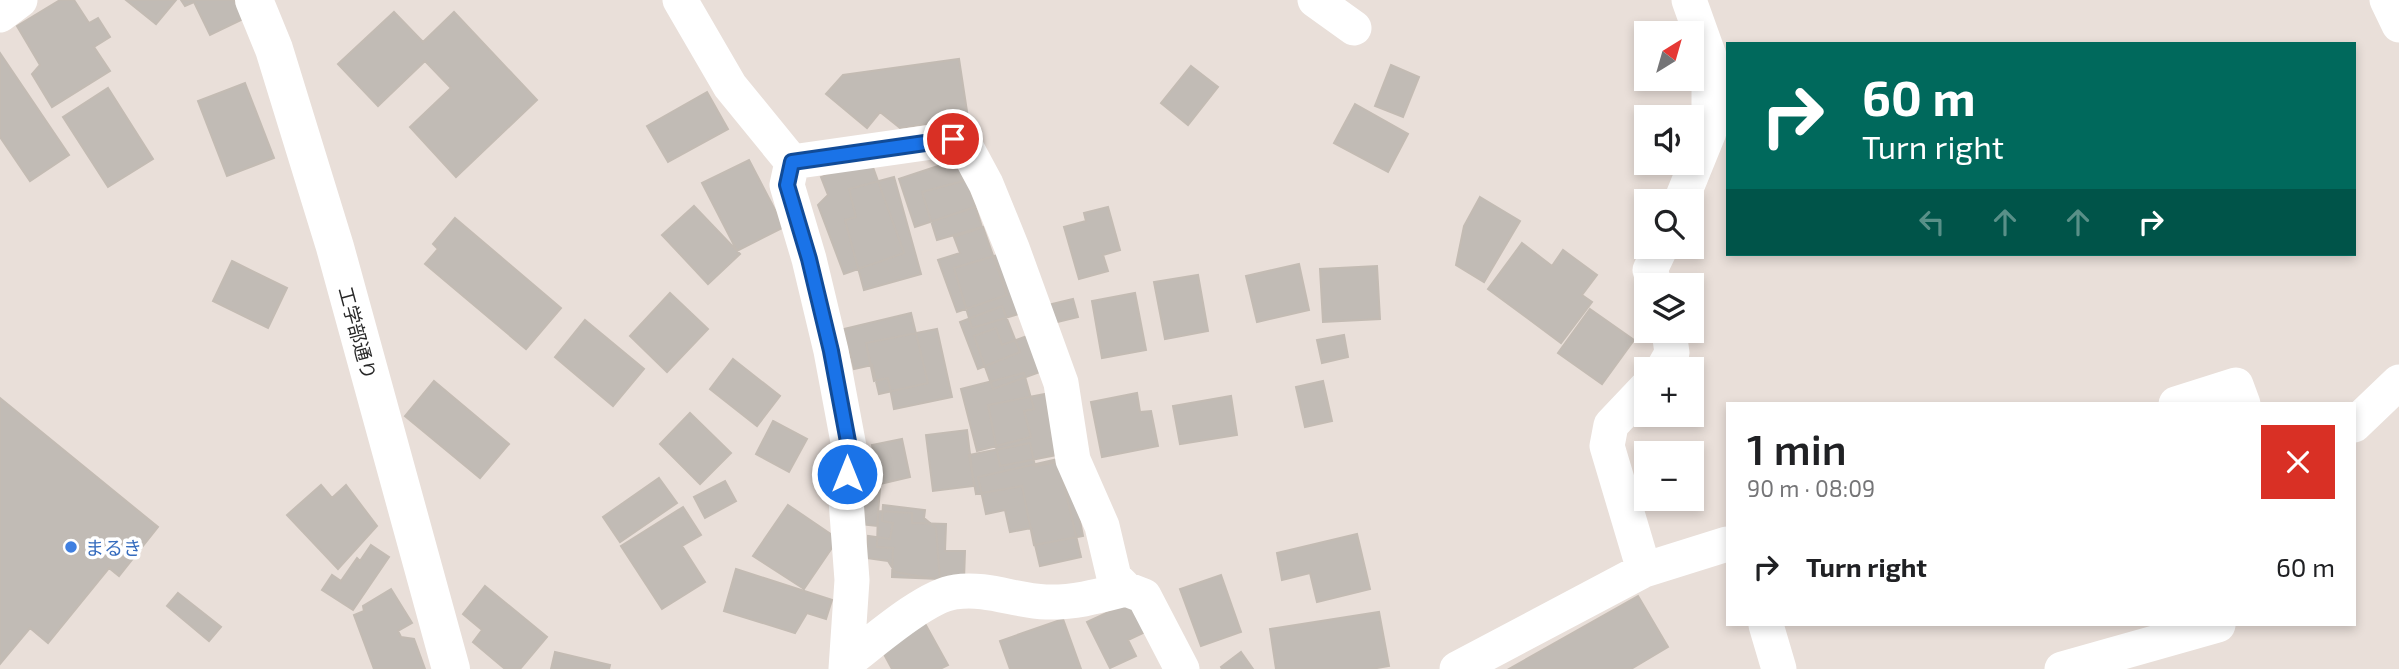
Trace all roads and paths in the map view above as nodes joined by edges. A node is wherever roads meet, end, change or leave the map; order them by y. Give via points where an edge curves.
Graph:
1 (20, 0) edge
2 (254, 0) edge
3 (680, 0) edge
4 (1315, 0) edge
5 (1689, 0) edge
6 (2387, 0) edge
7 (0, 15) edge
8 (2399, 24) edge
9 (1353, 28) dead end
10 (792, 162) junction
11 (1686, 189) edge
12 (2399, 382) edge
13 (1634, 401) edge
14 (2182, 402) edge
15 (2242, 402) edge
16 (2356, 423) edge
17 (1726, 544) edge
18 (1643, 570) junction
19 (1126, 589) junction
20 (1766, 626) edge
21 (2215, 626) edge
22 (2117, 661) edge
23 (846, 665) edge
24 (451, 669) edge
25 (1182, 669) edge
26 (1457, 669) edge
27 (1779, 669) edge
28 (2062, 669) edge

1 - 7 street
2 - 24 street, 工学部通り via 274,49 335,247
3 - 10 street via 730,86
4 - 9 street
5 - 11 street via 1709,56 1709,132
6 - 8 street
10 - 19 street via 953,139 965,145 986,184 1061,383 1073,460 1102,526 1114,577
10 - 23 street via 787,185 813,272 849,447 846,500 852,580
12 - 16 street
13 - 18 street via 1611,425 1607,446
14 - 15 street via 2236,385
17 - 18 street
18 - 26 street
19 - 23 street via 1079,601 1044,602 977,591 953,592 929,601
19 - 25 street via 1144,596
20 - 27 street
21 - 22 street
22 - 28 street

